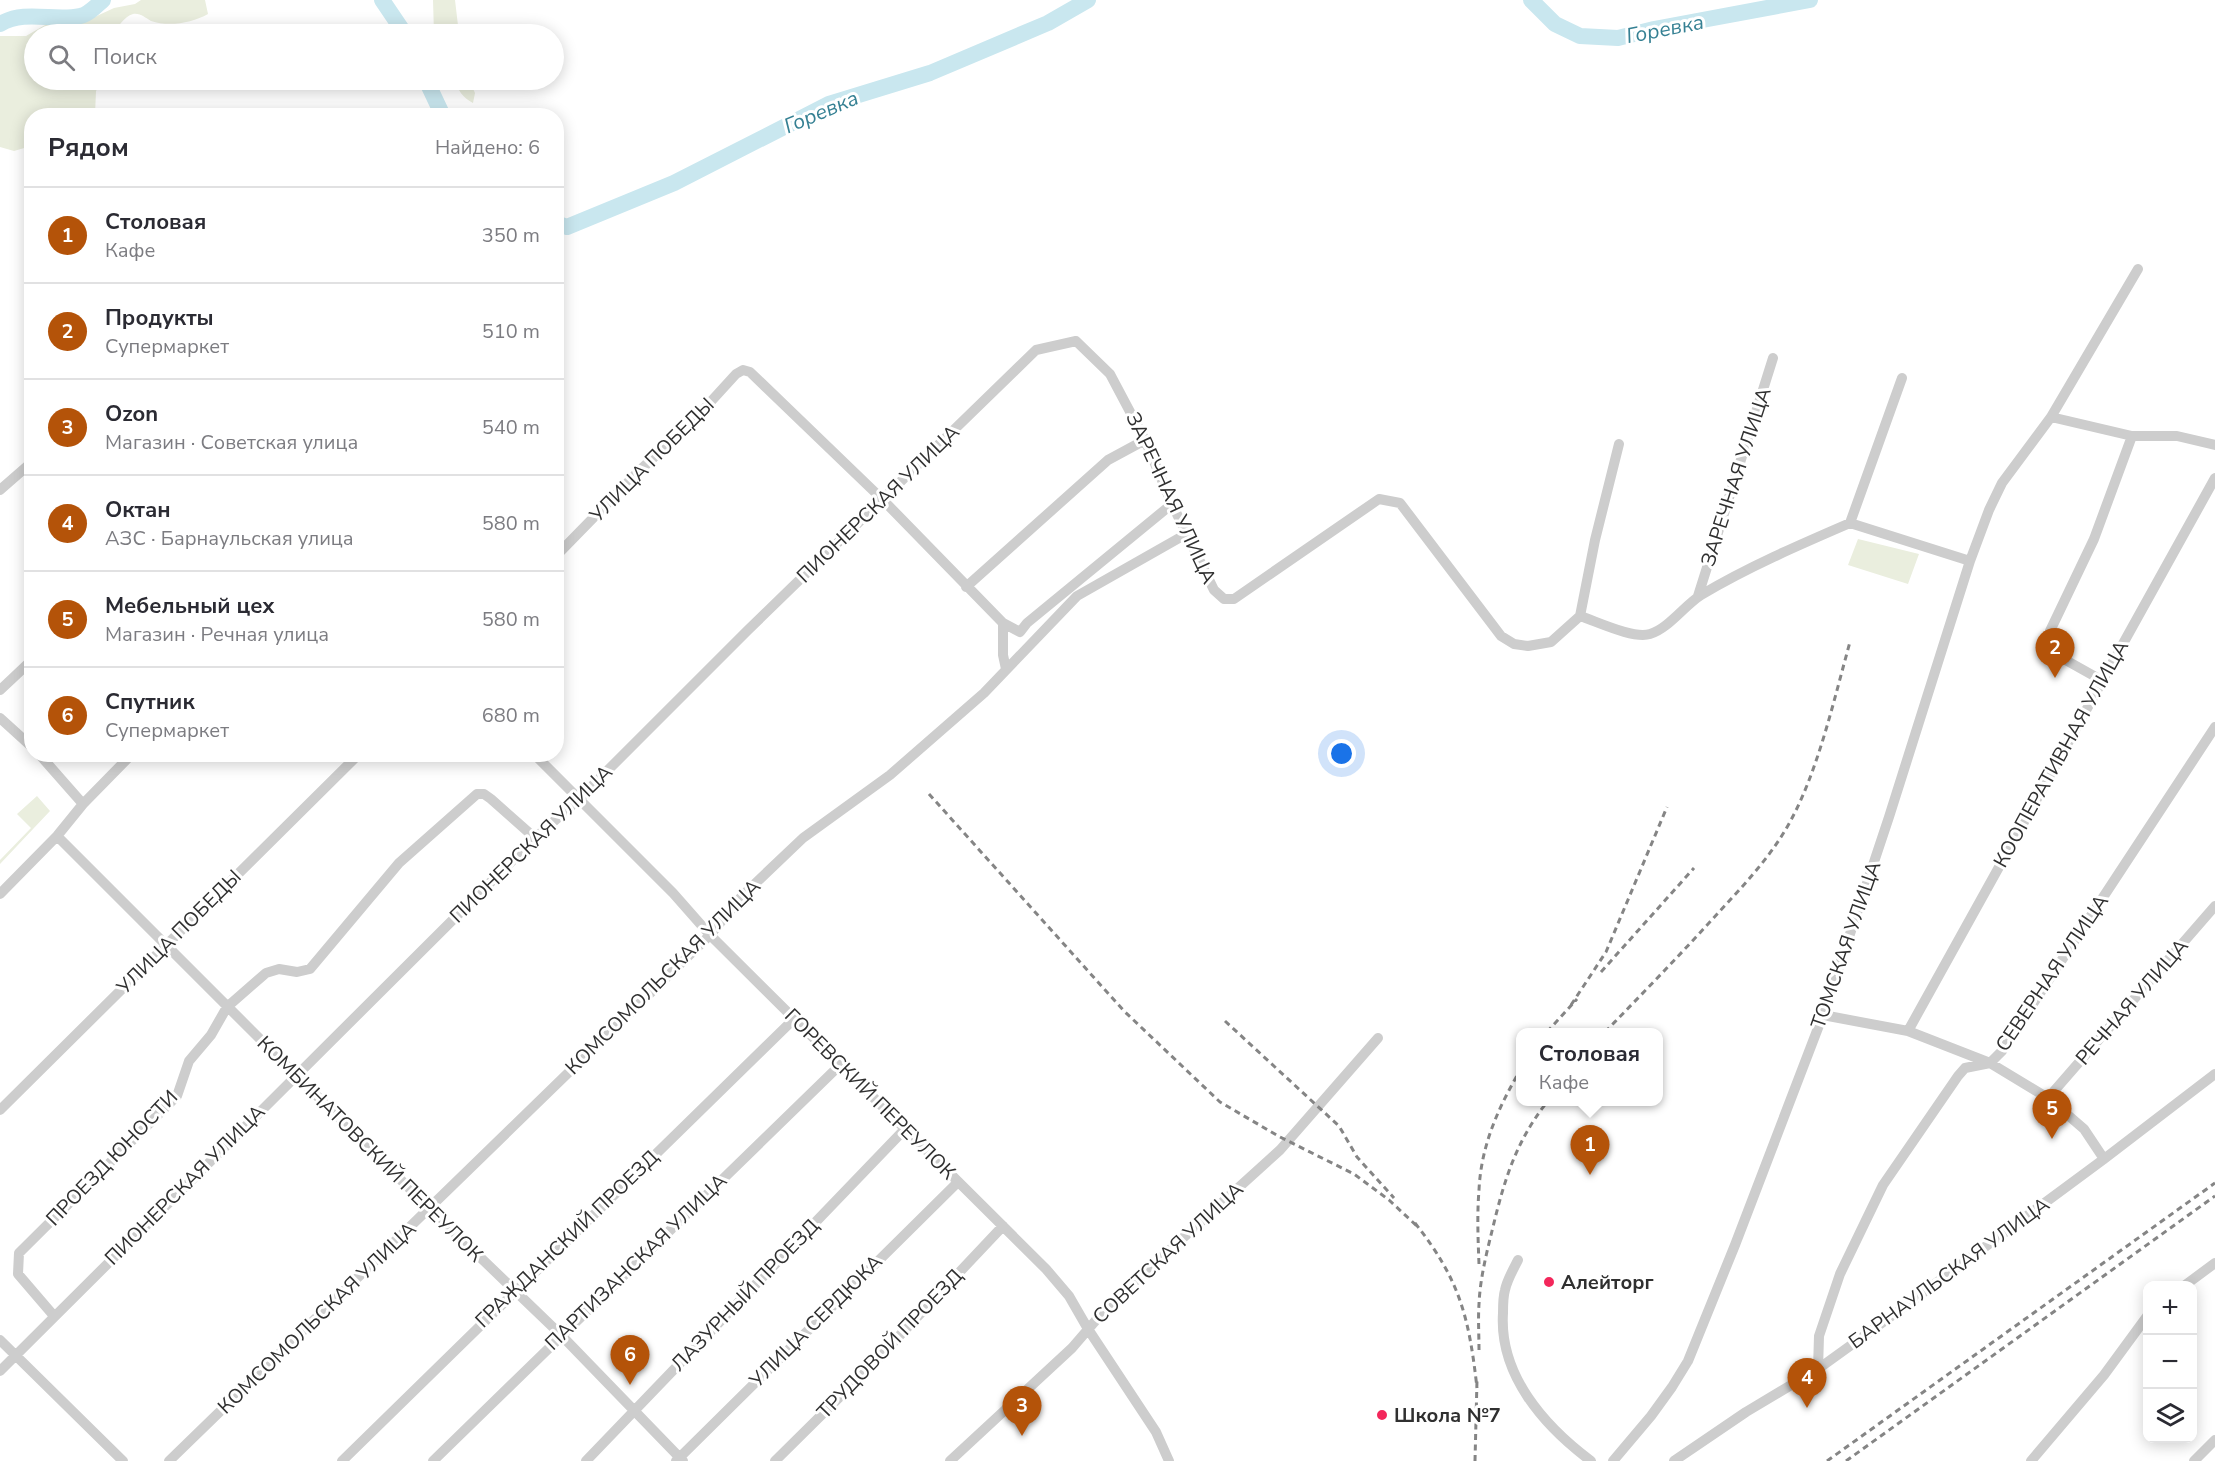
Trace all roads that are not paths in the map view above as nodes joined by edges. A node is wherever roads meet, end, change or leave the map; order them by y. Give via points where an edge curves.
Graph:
1 (2138, 269) dead end
2 (1076, 341) joint
3 (1773, 358) dead end
4 (1902, 378) dead end
5 (2051, 417) junction
6 (2132, 436) junction
7 (1145, 441) junction
8 (1619, 444) dead end
9 (2215, 445) edge
10 (24, 469) edge
11 (2215, 478) edge
12 (0, 490) edge
13 (883, 500) junction
14 (1172, 504) junction
15 (1850, 523) junction
16 (1188, 533) junction
17 (564, 548) edge
18 (1970, 561) junction
19 (966, 588) junction
20 (1698, 596) junction
21 (1580, 616) junction
22 (1003, 623) junction
23 (24, 668) edge
24 (1006, 669) junction
25 (2103, 681) junction
26 (0, 690) edge
27 (0, 718) edge
28 (2215, 727) edge
29 (24, 740) edge
30 (46, 762) edge
31 (124, 762) edge
32 (351, 762) edge
33 (542, 762) edge
34 (578, 800) junction
35 (82, 804) junction
36 (57, 836) junction
37 (535, 838) junction
38 (0, 894) edge
39 (2215, 906) edge
40 (710, 935) junction
41 (166, 944) junction
42 (227, 1007) junction
43 (1824, 1015) junction
44 (794, 1019) junction
45 (1908, 1031) junction
46 (1378, 1038) dead end
47 (1990, 1063) junction
48 (840, 1065) junction
49 (297, 1074) junction
50 (2215, 1074) edge
51 (2048, 1098) junction
52 (0, 1110) edge
53 (905, 1129) junction
54 (2104, 1159) junction
55 (958, 1182) junction
56 (430, 1209) junction
57 (1003, 1226) junction
58 (1518, 1260) dead end
59 (2215, 1263) edge
60 (2191, 1281) edge
61 (514, 1290) junction
62 (54, 1316) junction
63 (2143, 1322) edge
64 (1088, 1329) junction
65 (561, 1335) junction
66 (0, 1340) edge
67 (16, 1355) junction
68 (1818, 1369) junction
69 (0, 1371) edge
70 (634, 1410) junction
71 (2215, 1440) edge
72 (679, 1460) edge
73 (123, 1461) edge
74 (169, 1461) edge
75 (342, 1461) edge
76 (433, 1461) edge
77 (586, 1461) edge
78 (775, 1461) edge
79 (950, 1461) edge
80 (1169, 1461) edge
81 (1591, 1461) edge
82 (1613, 1461) edge
83 (1674, 1461) edge
84 (2031, 1461) edge
85 (2194, 1461) edge

1 - 5 street, ТОМСКАЯ УЛИЦА
2 - 7 street, ЗАРЕЧНАЯ УЛИЦА via 1110,374
2 - 13 street, ПИОНЕРСКАЯ УЛИЦА via 1036,350
3 - 20 street, ЗАРЕЧНАЯ УЛИЦА
4 - 15 street
5 - 6 street
5 - 18 street, ТОМСКАЯ УЛИЦА via 2002,483
6 - 9 street via 2177,436
6 - 25 street via 2094,539 2050,631 2048,644 2053,654
7 - 14 street, ЗАРЕЧНАЯ УЛИЦА
7 - 19 street via 1108,460
8 - 21 street
10 - 12 street
11 - 25 street, КООПЕРАТИВНАЯ УЛИЦА
13 - 17 street, УЛИЦА ПОБЕДЫ via 750,372 743,370
13 - 19 street
13 - 34 street, ПИОНЕРСКАЯ УЛИЦА
14 - 16 street, ЗАРЕЧНАЯ УЛИЦА
14 - 22 street via 1020,632
15 - 18 street
15 - 20 street, ЗАРЕЧНАЯ УЛИЦА
16 - 21 street, ЗАРЕЧНАЯ УЛИЦА via 1214,590 1224,599 1234,599 1379,499 1400,503 1502,636 1514,644 1551,642
16 - 24 street, КОМСОМОЛЬСКАЯ УЛИЦА via 1077,596
18 - 43 street, ТОМСКАЯ УЛИЦА
19 - 22 street
20 - 21 street, ЗАРЕЧНАЯ УЛИЦА via 1652,634 1639,635
22 - 24 street
23 - 26 street
24 - 40 street, КОМСОМОЛЬСКАЯ УЛИЦА via 890,775 802,838 742,896
25 - 45 street, КООПЕРАТИВНАЯ УЛИЦА
27 - 29 street
28 - 47 street, СЕВЕРНАЯ УЛИЦА via 2002,1051
30 - 35 street
31 - 35 street
32 - 41 street, УЛИЦА ПОБЕДЫ
33 - 34 street, ГОРЕВСКИЙ ПЕРЕУЛОК
34 - 37 street, ПИОНЕРСКАЯ УЛИЦА
34 - 40 street, ГОРЕВСКИЙ ПЕРЕУЛОК
35 - 36 street
36 - 38 street
36 - 41 street, КОМБИНАТОВСКИЙ ПЕРЕУЛОК
37 - 42 street, ПРОЕЗД ЮНОСТИ via 491,799 477,794 399,863 310,969 266,973
37 - 49 street, ПИОНЕРСКАЯ УЛИЦА
39 - 51 street, РЕЧНАЯ УЛИЦА
40 - 44 street, ГОРЕВСКИЙ ПЕРЕУЛОК
40 - 56 street, КОМСОМОЛЬСКАЯ УЛИЦА
41 - 42 street, КОМБИНАТОВСКИЙ ПЕРЕУЛОК
41 - 52 street, УЛИЦА ПОБЕДЫ
42 - 49 street, КОМБИНАТОВСКИЙ ПЕРЕУЛОК
42 - 62 street, ПРОЕЗД ЮНОСТИ via 211,1035 189,1061 177,1096 19,1252 18,1274
43 - 45 street
43 - 82 street, ТОМСКАЯ УЛИЦА via 1688,1361 1651,1416
44 - 48 street, ГОРЕВСКИЙ ПЕРЕУЛОК
44 - 61 street, ГРАЖДАНСКИЙ ПРОЕЗД
45 - 47 street
46 - 64 street, СОВЕТСКАЯ УЛИЦА via 1280,1150 1179,1239
47 - 51 street
47 - 68 street, СЕВЕРНАЯ УЛИЦА via 1965,1068 1883,1185 1830,1300 1819,1336
48 - 53 street, ГОРЕВСКИЙ ПЕРЕУЛОК
48 - 65 street, ПАРТИЗАНСКАЯ УЛИЦА
49 - 56 street, КОМБИНАТОВСКИЙ ПЕРЕУЛОК
49 - 62 street, ПИОНЕРСКАЯ УЛИЦА
50 - 54 street, БАРНАУЛЬСКАЯ УЛИЦА
51 - 54 street via 2084,1129
53 - 55 street, ГОРЕВСКИЙ ПЕРЕУЛОК
53 - 70 street, ЛАЗУРНЫЙ ПРОЕЗД
54 - 68 street, БАРНАУЛЬСКАЯ УЛИЦА
55 - 57 street, ГОРЕВСКИЙ ПЕРЕУЛОК
55 - 72 street, УЛИЦА СЕРДЮКА
56 - 61 street, КОМБИНАТОВСКИЙ ПЕРЕУЛОК
56 - 74 street, КОМСОМОЛЬСКАЯ УЛИЦА
57 - 64 street, ГОРЕВСКИЙ ПЕРЕУЛОК via 1070,1296
57 - 78 street, ТРУДОВОЙ ПРОЕЗД
58 - 81 street via 1504,1291 1502,1333 1510,1365 1539,1412 1563,1440
59 - 60 street
61 - 65 street, КОМБИНАТОВСКИЙ ПЕРЕУЛОК
61 - 75 street, ГРАЖДАНСКИЙ ПРОЕЗД
62 - 67 street, ПИОНЕРСКАЯ УЛИЦА
63 - 84 street
64 - 79 street, СОВЕТСКАЯ УЛИЦА
64 - 80 street, ГОРЕВСКИЙ ПЕРЕУЛОК via 1156,1432
65 - 70 street, КОМБИНАТОВСКИЙ ПЕРЕУЛОК
65 - 76 street, ПАРТИЗАНСКАЯ УЛИЦА
66 - 67 street
67 - 69 street, ПИОНЕРСКАЯ УЛИЦА
67 - 73 street
68 - 83 street, БАРНАУЛЬСКАЯ УЛИЦА
70 - 72 street, КОМБИНАТОВСКИЙ ПЕРЕУЛОК
70 - 77 street, ЛАЗУРНЫЙ ПРОЕЗД
71 - 85 street

